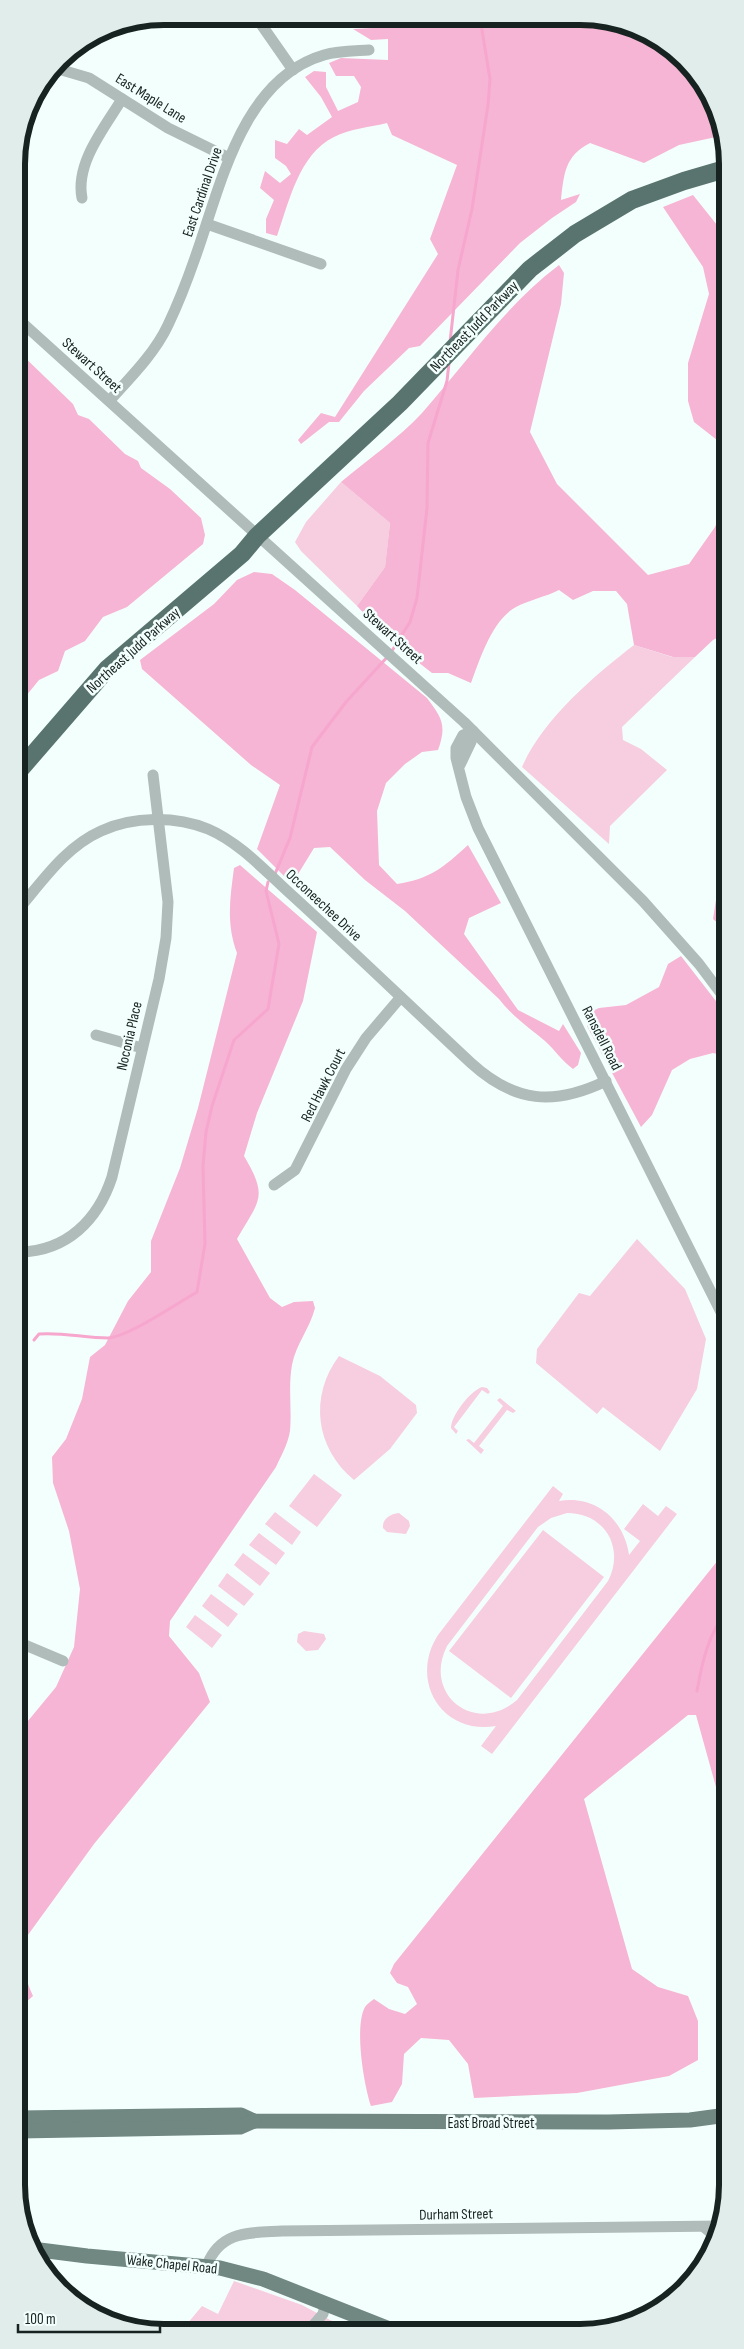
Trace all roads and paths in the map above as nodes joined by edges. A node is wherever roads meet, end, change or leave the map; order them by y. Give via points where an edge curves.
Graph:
1 (262, 25) edge
2 (369, 50) dead end
3 (61, 70) edge
4 (293, 70) junction
5 (122, 99) junction
6 (229, 158) junction
7 (719, 171) edge
8 (82, 198) dead end
9 (207, 224) junction
10 (322, 264) dead end
11 (25, 325) edge
12 (110, 400) junction
13 (257, 536) junction
14 (473, 731) junction
15 (25, 745) edge
16 (25, 764) edge
17 (153, 775) dead end
18 (158, 820) junction
19 (25, 903) edge
20 (719, 991) edge
21 (400, 998) junction
22 (96, 1035) dead end
23 (142, 1048) junction
24 (606, 1080) junction
25 (274, 1185) dead end
26 (25, 1251) edge
27 (719, 1308) edge
28 (25, 1645) edge
29 (63, 1661) dead end
30 (719, 2116) edge
31 (25, 2118) edge
32 (254, 2121) junction
33 (25, 2131) edge
34 (712, 2226) edge
35 (704, 2227) junction
36 (710, 2232) edge
37 (42, 2250) edge
38 (207, 2266) junction
39 (325, 2304) junction
40 (314, 2324) edge
41 (377, 2324) edge

1 - 4 street
2 - 4 street, East Cardinal Drive via 324,55
3 - 5 street, East Maple Lane via 89,78
4 - 6 street, East Cardinal Drive via 263,98 244,126
5 - 6 street, East Maple Lane via 168,128
5 - 8 street via 87,161 80,186
6 - 9 street, East Cardinal Drive
7 - 13 highway, Northeast Judd Parkway via 632,200 575,234 530,269 400,404
9 - 10 street
9 - 12 street, East Cardinal Drive via 167,328
11 - 12 street, Stewart Street
12 - 13 street, Stewart Street
13 - 14 street, Stewart Street via 393,655
13 - 15 highway, Northeast Judd Parkway via 236,548 91,670
13 - 16 highway, Northeast Judd Parkway via 242,554 108,668
14 - 20 street, Stewart Street via 643,901
14 - 24 street, Ransdell Road via 460,765 466,797 478,828
17 - 18 street, Noconia Place
18 - 19 street, Occoneechee Drive via 126,822 87,838 60,862
18 - 21 street, Occoneechee Drive via 198,826 237,846
18 - 23 street, Noconia Place via 168,920 162,965
21 - 24 street, Occoneechee Drive via 479,1071 510,1090 540,1098 560,1097 590,1089
21 - 25 street, Red Hawk Court via 366,1038 346,1069 295,1170
22 - 23 street
23 - 26 street, Noconia Place via 112,1177 101,1204 85,1226 70,1238 51,1247
24 - 27 street, Ransdell Road
28 - 29 street
30 - 32 main road, East Broad Street via 690,2120 589,2122
31 - 32 main road, East Broad Street via 241,2115
32 - 33 main road, East Broad Street via 240,2127
34 - 35 street, Durham Street
35 - 36 street
35 - 38 street, Durham Street via 254,2233 222,2242
37 - 38 main road, Wake Chapel Road
38 - 39 main road, Wake Chapel Road via 263,2279
39 - 40 street
39 - 41 main road, Wake Chapel Road

